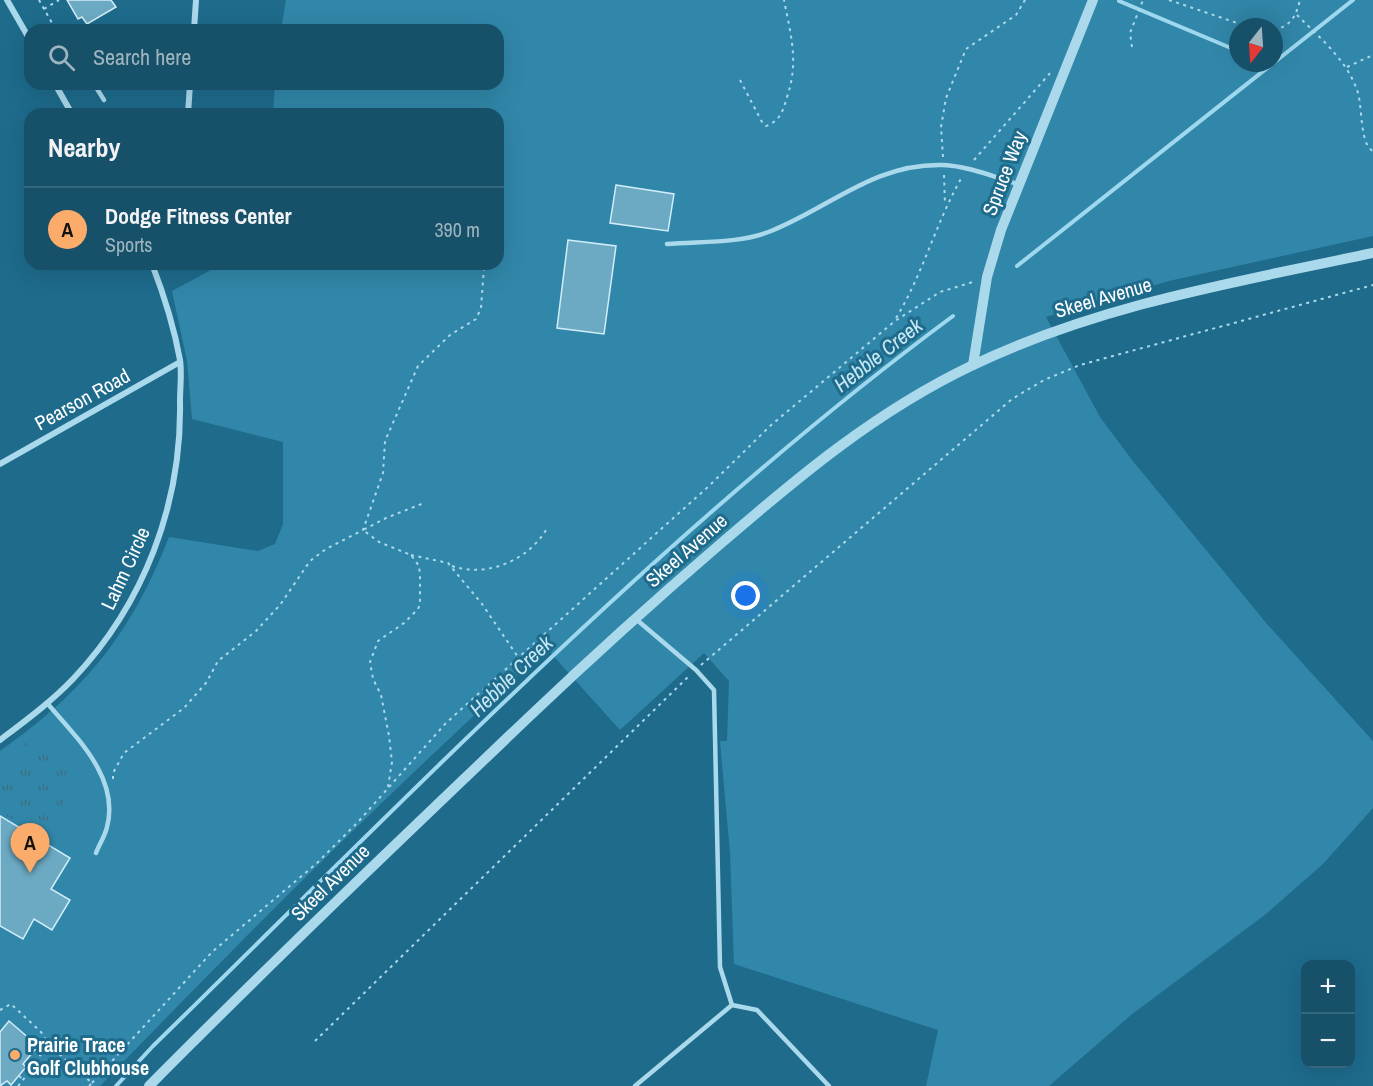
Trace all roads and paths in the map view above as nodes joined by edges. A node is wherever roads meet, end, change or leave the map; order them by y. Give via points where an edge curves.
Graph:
1 (7, 0) edge
2 (39, 0) edge
3 (59, 0) edge
4 (196, 0) edge
5 (784, 0) edge
6 (1025, 0) edge
7 (1093, 0) edge
8 (1169, 0) edge
9 (1300, 0) edge
10 (1143, 1) edge
11 (45, 9) junction
12 (1297, 15) junction
13 (1229, 20) edge
14 (53, 24) edge
15 (194, 24) edge
16 (1283, 26) edge
17 (24, 30) edge
18 (1132, 47) dead end
19 (1373, 55) edge
20 (1347, 67) junction
21 (740, 80) dead end
22 (58, 90) edge
23 (98, 90) edge
24 (190, 90) edge
25 (104, 100) dead end
26 (69, 108) edge
27 (188, 108) edge
28 (1373, 151) edge
29 (944, 165) junction
30 (1018, 184) junction
31 (945, 205) dead end
32 (667, 244) dead end
33 (1373, 253) edge
34 (154, 270) edge
35 (484, 270) edge
36 (987, 278) junction
37 (1373, 285) edge
38 (180, 362) junction
39 (973, 365) junction
40 (0, 464) edge
41 (424, 503) dead end
42 (363, 530) junction
43 (546, 530) dead end
44 (411, 555) junction
45 (450, 565) junction
46 (634, 618) junction
47 (518, 657) junction
48 (696, 670) junction
49 (47, 703) junction
50 (0, 740) edge
51 (113, 782) dead end
52 (388, 787) junction
53 (96, 853) dead end
54 (732, 1005) junction
55 (0, 1010) edge
56 (315, 1041) dead end
57 (49, 1046) junction
58 (19, 1076) dead end
59 (24, 1080) junction
60 (91, 1084) edge
61 (18, 1086) edge
62 (149, 1086) edge
63 (635, 1086) edge
64 (829, 1086) edge

1 - 17 street
2 - 11 path
3 - 11 path
4 - 15 street
5 - 21 path via 795,71 777,122 766,126 762,123
6 - 29 path via 1016,15 966,49 946,98 941,127
7 - 30 street, Spruce Way
8 - 13 path
9 - 12 path
10 - 18 path via 1130,33
11 - 14 path
12 - 16 path
12 - 20 path
19 - 20 path
20 - 28 path via 1358,91 1364,138
22 - 26 street
23 - 25 lane
24 - 27 street
29 - 30 lane
29 - 31 path
29 - 32 lane via 902,168 866,181 769,232 728,241
30 - 36 street, Spruce Way
33 - 39 street, Skeel Avenue via 1128,307 1051,331
34 - 38 street, Lahm Circle
35 - 42 path via 481,308 476,319 450,335 418,366 385,441 383,473
36 - 39 street, Spruce Way
36 - 47 path via 940,292 895,321 770,426
37 - 48 path via 1113,356 1044,380 1012,399
38 - 40 street, Pearson Road
38 - 49 street, Lahm Circle via 181,420 174,480 150,562 106,638 73,679
39 - 46 street, Skeel Avenue via 921,392 838,445
41 - 42 path
42 - 44 path via 379,542
42 - 51 path via 310,561 280,605 256,631 218,661 206,683 184,708 124,753 113,773
43 - 45 path via 530,551 497,566 472,570
44 - 45 path
44 - 52 path via 419,566 420,603 413,615 378,641 370,668 381,695 388,730 392,762
45 - 47 path
46 - 48 lane
46 - 62 street, Skeel Avenue via 275,959
47 - 52 path via 446,723
48 - 54 lane via 714,690 720,967
48 - 56 path
49 - 50 street, Lahm Circle
49 - 53 lane via 94,758 108,800 107,827
52 - 60 path via 317,863 212,952
54 - 63 lane
54 - 64 lane via 757,1010
55 - 57 path via 11,1004 41,1032
57 - 59 path via 31,1065
57 - 60 path
58 - 59 path
59 - 61 path

